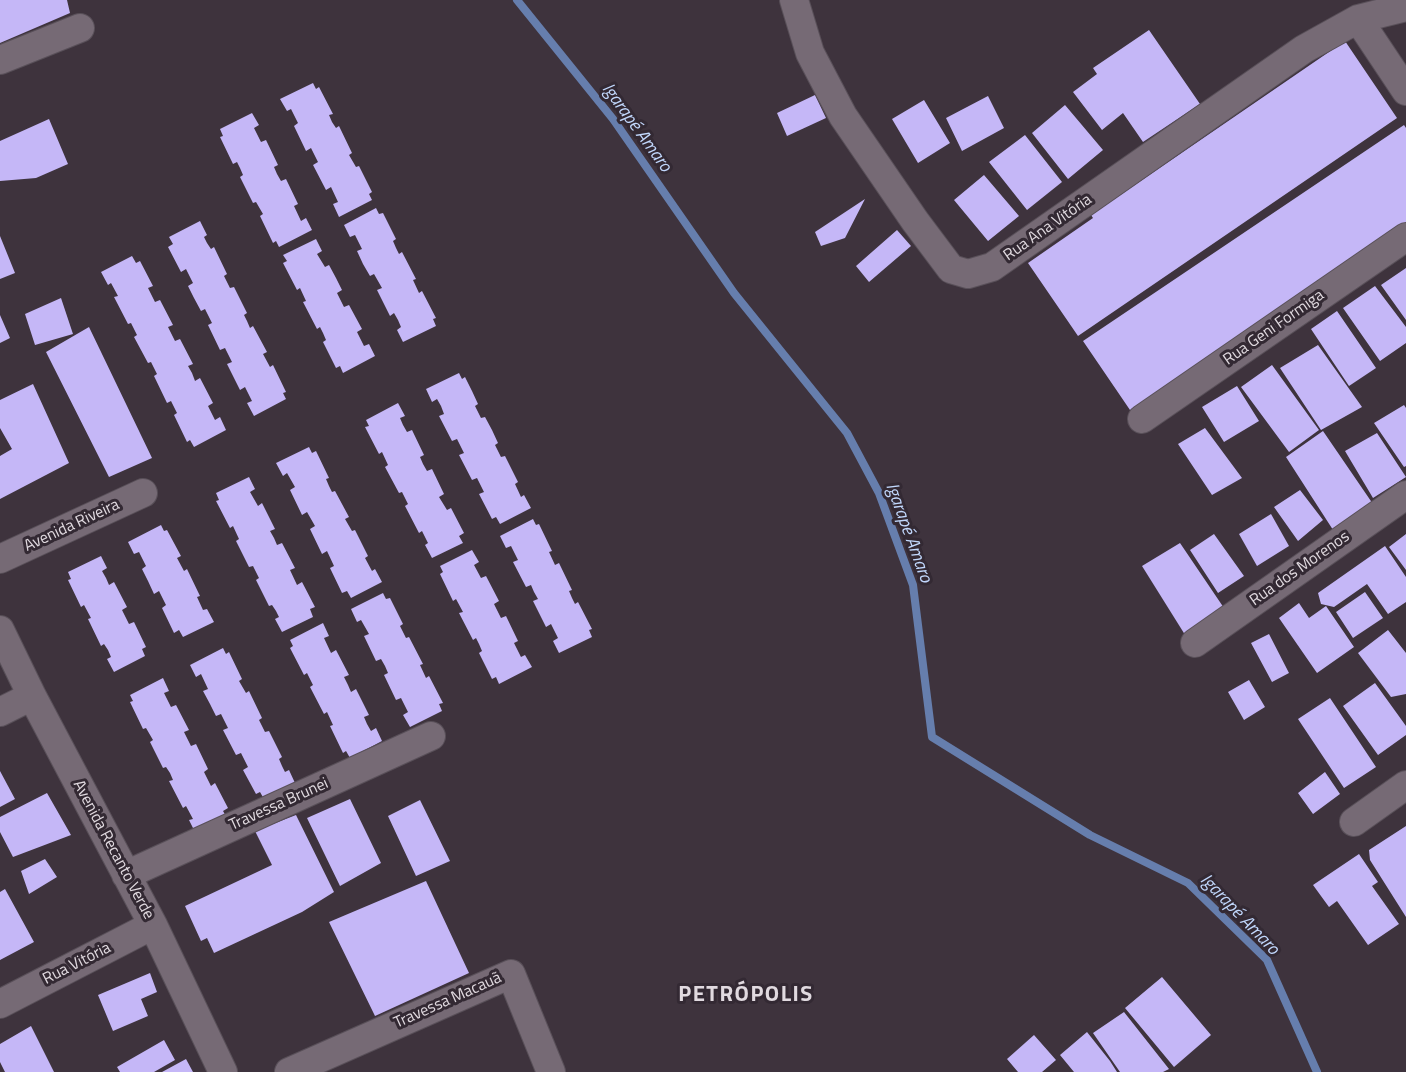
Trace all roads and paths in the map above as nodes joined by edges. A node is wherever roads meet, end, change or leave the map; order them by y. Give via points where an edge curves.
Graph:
1 (794, 0) edge
2 (1406, 7) edge
3 (1358, 19) junction
4 (80, 28) dead end
5 (0, 60) edge
6 (1406, 91) edge
7 (1406, 237) edge
8 (1142, 419) dead end
9 (143, 493) dead end
10 (1406, 495) edge
11 (0, 559) edge
12 (0, 630) edge
13 (1194, 643) dead end
14 (32, 696) junction
15 (0, 712) edge
16 (431, 736) dead end
17 (1406, 785) edge
18 (1354, 822) dead end
19 (126, 875) junction
20 (153, 925) junction
21 (0, 1004) edge
22 (223, 1072) edge
23 (289, 1072) edge
24 (551, 1072) edge

1 - 3 street, Rua Ana Vitória via 810,53 843,116 951,269 968,274 992,267 1304,49
2 - 3 street, Rua Ana Vitória
3 - 6 street
4 - 5 street
7 - 8 street, Rua Geni Formiga
9 - 11 street, Avenida Riveira
10 - 13 street, Rua dos Morenos
12 - 14 street, Avenida Recanto Verde
14 - 15 street
14 - 19 street, Avenida Recanto Verde
16 - 19 street, Travessa Brunei
17 - 18 street
19 - 20 street, Avenida Recanto Verde
20 - 21 street, Rua Vitória
20 - 22 street, Avenida Recanto Verde
23 - 24 street, Travessa Macauã via 511,974

